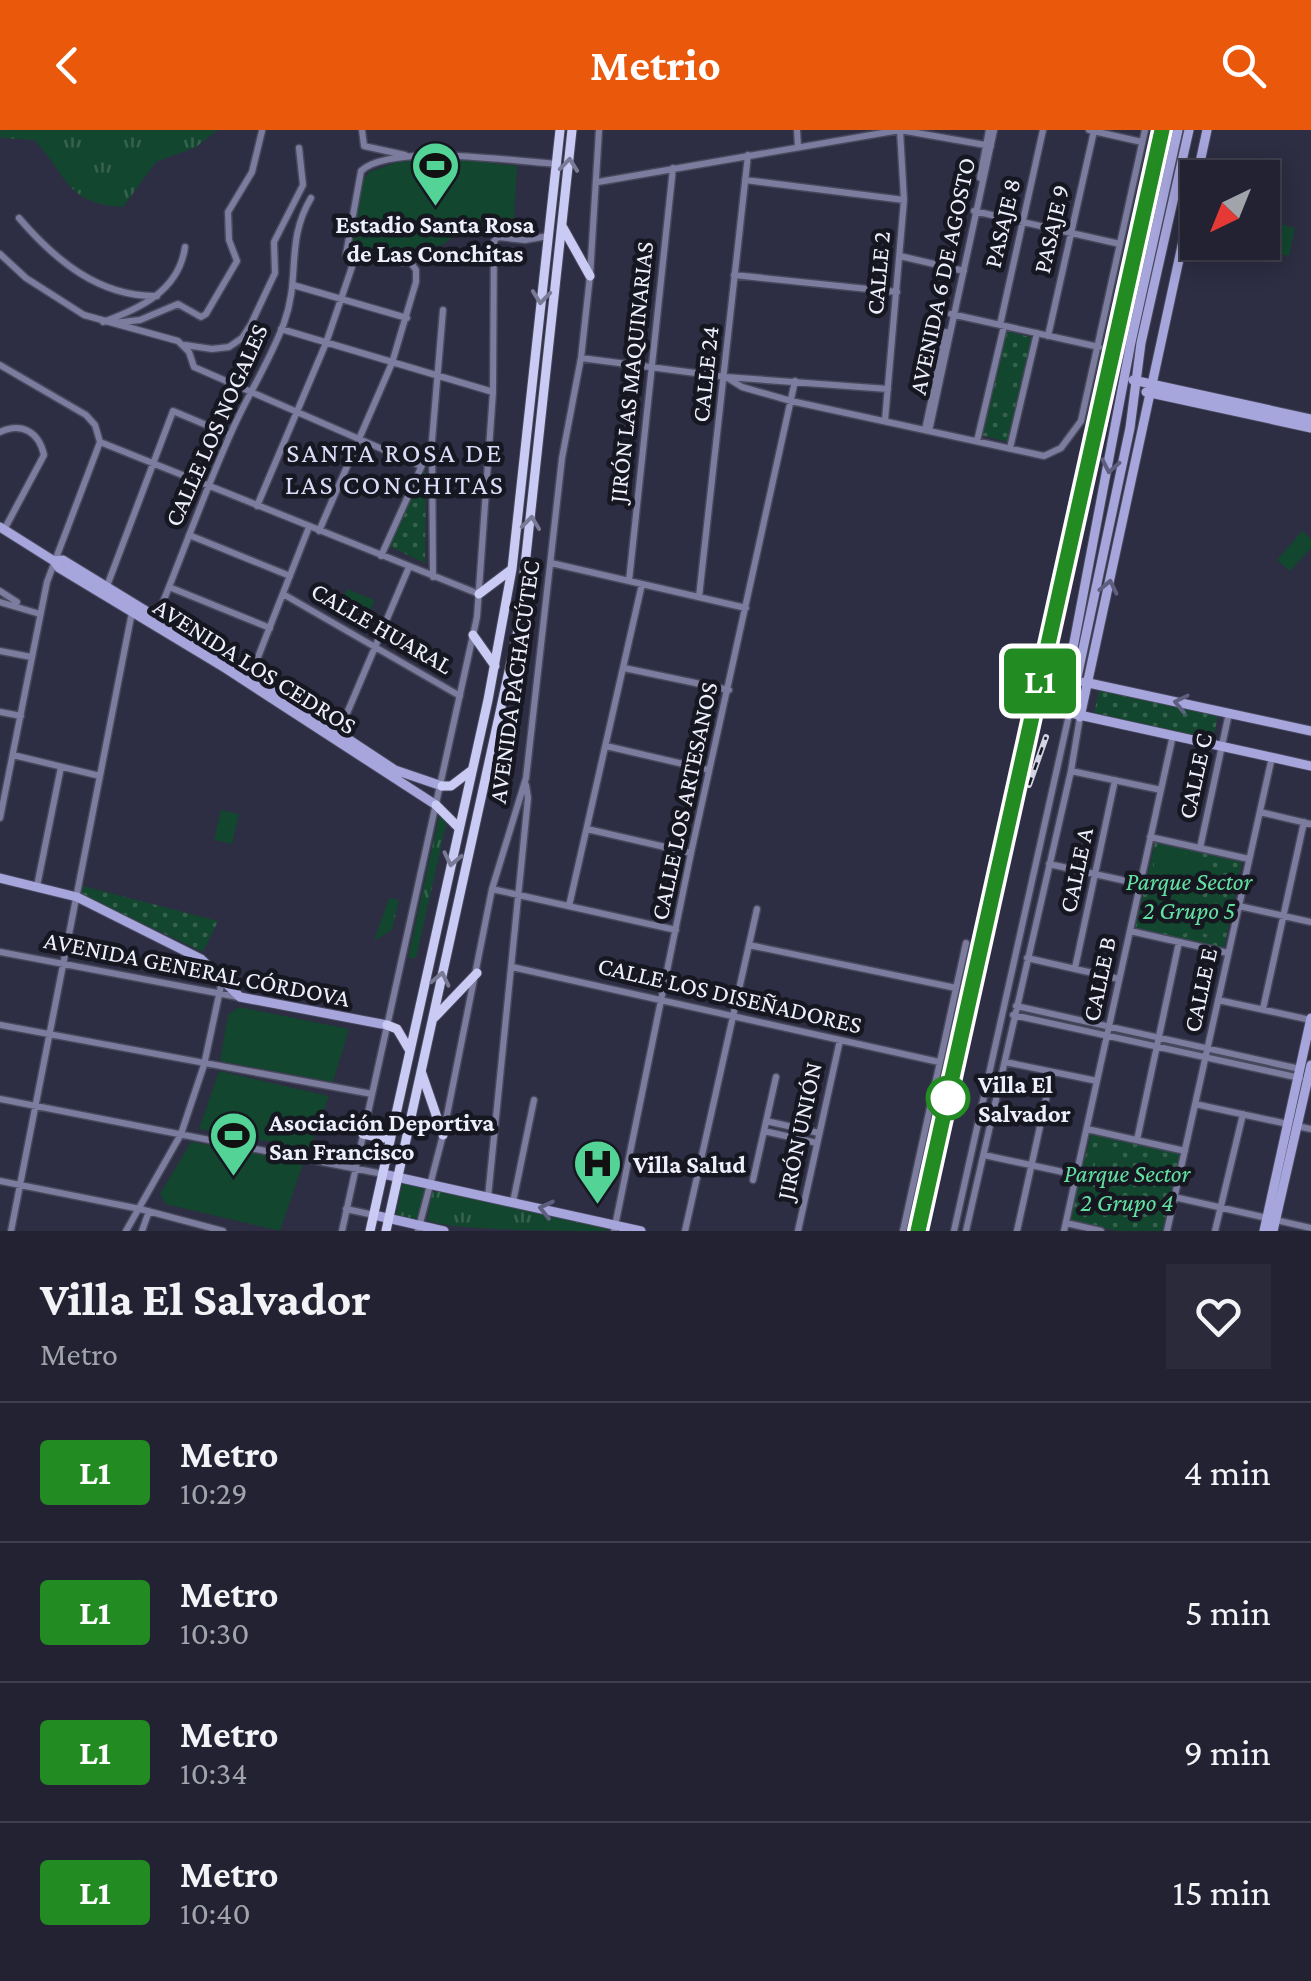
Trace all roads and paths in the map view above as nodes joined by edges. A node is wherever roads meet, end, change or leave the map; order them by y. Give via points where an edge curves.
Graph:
1 (262, 130) edge
2 (362, 130) edge
3 (560, 130) edge
4 (572, 130) edge
5 (599, 130) edge
6 (796, 130) edge
7 (900, 130) edge
8 (992, 130) edge
9 (1043, 130) edge
10 (1091, 130) edge
11 (1145, 130) edge
12 (1178, 130) edge
13 (1189, 130) edge
14 (1207, 130) edge
15 (1142, 142) junction
16 (989, 145) junction
17 (798, 147) junction
18 (299, 148) dead end
19 (408, 155) junction
20 (748, 156) junction
21 (556, 164) junction
22 (673, 168) junction
23 (744, 180) junction
24 (598, 182) junction
25 (311, 198) dead end
26 (904, 200) junction
27 (975, 211) junction
28 (19, 218) dead end
29 (1022, 222) junction
30 (562, 226) junction
31 (1070, 232) junction
32 (548, 236) junction
33 (1120, 244) junction
34 (184, 247) dead end
35 (0, 254) edge
36 (900, 256) junction
37 (355, 258) junction
38 (962, 270) junction
39 (734, 275) junction
40 (590, 276) junction
41 (293, 285) junction
42 (897, 292) junction
43 (158, 296) junction
44 (343, 298) junction
45 (444, 310) dead end
46 (952, 315) junction
47 (407, 318) junction
48 (104, 323) junction
49 (1002, 326) junction
50 (282, 329) junction
51 (1037, 333) junction
52 (1048, 336) junction
53 (326, 343) junction
54 (184, 345) junction
55 (1099, 347) junction
56 (581, 358) junction
57 (392, 363) junction
58 (0, 365) edge
59 (652, 367) junction
60 (438, 376) junction
61 (726, 377) junction
62 (795, 381) junction
63 (1129, 384) junction
64 (1150, 388) junction
65 (888, 389) junction
66 (250, 392) junction
67 (494, 392) junction
68 (791, 401) junction
69 (1249, 410) junction
70 (296, 412) junction
71 (1311, 419) edge
72 (884, 420) junction
73 (1311, 428) edge
74 (927, 430) junction
75 (0, 432) edge
76 (230, 435) junction
77 (359, 439) junction
78 (432, 441) junction
79 (977, 441) junction
80 (100, 442) junction
81 (525, 446) junction
82 (539, 448) junction
83 (1010, 448) junction
84 (154, 464) junction
85 (421, 466) junction
86 (208, 486) junction
87 (256, 506) junction
88 (309, 527) junction
89 (2, 528) edge
90 (319, 531) junction
91 (189, 535) junction
92 (381, 556) junction
93 (54, 561) junction
94 (552, 563) junction
95 (409, 567) junction
96 (512, 569) junction
97 (290, 576) junction
98 (433, 577) junction
99 (628, 581) junction
100 (642, 584) junction
101 (106, 586) junction
102 (169, 587) junction
103 (0, 591) edge
104 (283, 594) junction
105 (479, 594) junction
106 (699, 597) junction
107 (0, 602) edge
108 (22, 606) junction
109 (746, 608) junction
110 (132, 612) junction
111 (40, 614) junction
112 (157, 617) junction
113 (270, 628) junction
114 (473, 635) junction
115 (375, 647) junction
116 (0, 651) edge
117 (31, 658) junction
118 (495, 666) junction
119 (624, 668) junction
120 (251, 675) junction
121 (1077, 680) junction
122 (729, 690) junction
123 (460, 696) junction
124 (0, 712) edge
125 (1229, 713) junction
126 (1070, 714) junction
127 (20, 716) junction
128 (1311, 731) edge
129 (339, 732) junction
130 (1173, 735) junction
131 (478, 741) junction
132 (494, 744) junction
133 (606, 746) junction
134 (1222, 746) junction
135 (13, 755) junction
136 (1272, 758) junction
137 (0, 764) edge
138 (11, 766) junction
139 (1311, 766) edge
140 (61, 767) junction
141 (472, 770) junction
142 (710, 770) junction
143 (1071, 771) junction
144 (100, 776) junction
145 (526, 778) junction
146 (1115, 780) junction
147 (426, 781) junction
148 (442, 786) junction
149 (1160, 790) junction
150 (421, 795) junction
151 (436, 805) junction
152 (1260, 812) junction
153 (0, 818) edge
154 (1308, 823) edge
155 (459, 828) junction
156 (587, 828) junction
157 (1150, 837) junction
158 (1200, 848) junction
159 (690, 853) junction
160 (1249, 859) junction
161 (1049, 864) junction
162 (1096, 874) junction
163 (0, 878) edge
164 (1140, 884) junction
165 (37, 886) junction
166 (492, 889) junction
167 (518, 895) junction
168 (76, 897) junction
169 (569, 906) junction
170 (1239, 906) junction
171 (757, 909) dead end
172 (1284, 916) junction
173 (1311, 922) edge
174 (676, 930) junction
175 (1130, 931) junction
176 (966, 942) dead end
177 (1178, 942) junction
178 (749, 945) junction
179 (0, 952) edge
180 (1228, 953) junction
181 (1027, 958) junction
182 (63, 964) junction
183 (512, 967) junction
184 (1074, 968) junction
185 (477, 973) junction
186 (1120, 979) junction
187 (222, 981) junction
188 (956, 988) junction
189 (219, 994) junction
190 (240, 997) junction
191 (662, 1000) junction
192 (1218, 1000) junction
193 (1016, 1006) junction
194 (1263, 1010) junction
195 (1014, 1015) junction
196 (733, 1016) junction
197 (1311, 1018) edge
198 (432, 1020) junction
199 (0, 1025) edge
200 (387, 1025) junction
201 (1109, 1026) junction
202 (50, 1035) junction
203 (1107, 1036) junction
204 (1158, 1036) junction
205 (840, 1040) junction
206 (1156, 1046) junction
207 (1208, 1048) junction
208 (410, 1052) junction
209 (1205, 1057) junction
210 (939, 1062) junction
211 (1005, 1062) junction
212 (204, 1065) junction
213 (421, 1071) junction
214 (1052, 1072) junction
215 (1307, 1073) edge
216 (776, 1077) dead end
217 (1097, 1081) junction
218 (372, 1094) junction
219 (0, 1100) edge
220 (534, 1100) dead end
221 (1195, 1104) junction
222 (35, 1106) junction
223 (1242, 1114) junction
224 (766, 1121) junction
225 (1292, 1125) junction
226 (1087, 1129) junction
227 (1311, 1130) edge
228 (764, 1131) junction
229 (392, 1133) junction
230 (819, 1133) junction
231 (180, 1134) junction
232 (363, 1134) junction
233 (442, 1135) junction
234 (1136, 1140) junction
235 (817, 1143) junction
236 (1185, 1151) junction
237 (984, 1156) junction
238 (1031, 1165) junction
239 (354, 1167) junction
240 (383, 1174) junction
241 (1076, 1175) junction
242 (398, 1177) junction
243 (753, 1180) dead end
244 (0, 1181) edge
245 (428, 1184) junction
246 (20, 1185) junction
247 (488, 1197) junction
248 (1174, 1197) junction
249 (513, 1202) junction
250 (346, 1208) junction
251 (1220, 1208) junction
252 (145, 1210) junction
253 (374, 1215) junction
254 (389, 1218) junction
255 (1271, 1218) junction
256 (1065, 1227) edge
257 (418, 1228) edge
258 (614, 1228) edge
259 (1311, 1228) edge
260 (11, 1231) edge
261 (126, 1231) edge
262 (142, 1231) edge
263 (223, 1231) edge
264 (342, 1231) edge
265 (370, 1231) edge
266 (386, 1231) edge
267 (444, 1231) edge
268 (641, 1231) edge
269 (685, 1231) edge
270 (798, 1231) edge
271 (903, 1231) edge
272 (954, 1231) edge
273 (966, 1231) edge
274 (1017, 1231) edge
275 (1101, 1231) edge
276 (1167, 1231) edge
277 (1216, 1231) edge
278 (1264, 1231) edge
279 (1273, 1231) edge

1 - 48 street via 252,172 228,212 237,260 206,314 178,304 140,320
2 - 19 street via 364,146
3 - 21 main road, AVENIDA PACHACÚTEC
30 -> 4 main road, AVENIDA PACHACÚTEC
5 - 24 street, AVENIDA PACHACÚTEC
6 - 17 street
7 - 16 street
7 - 17 street
7 - 26 street, CALLE 2
8 - 16 street, AVENIDA 6 DE AGOSTO
9 - 29 street, PASAJE 8
10 - 15 street
10 - 31 street, PASAJE 9
11 - 15 street
12 - 63 street
13 - 63 street
14 - 64 street
15 - 33 street
16 - 27 street, AVENIDA 6 DE AGOSTO
17 - 20 street
18 - 54 street via 304,185 274,242 275,273 251,324 228,347
19 - 21 street
19 - 37 street via 361,171 345,246
20 - 22 street
20 - 23 street, CALLE 24
21 - 32 main road, AVENIDA PACHACÚTEC
22 - 24 street
22 - 59 street, JIRÓN LAS MAQUINARIAS
23 - 26 street
23 - 39 street, CALLE 24
24 - 40 street, AVENIDA PACHACÚTEC
25 - 41 street, CALLE LOS NOGALES via 298,219
26 - 36 street, CALLE 2
27 - 29 street
27 - 38 street, AVENIDA 6 DE AGOSTO
28 - 43 street via 74,270 128,295
29 - 31 street
29 - 49 street, PASAJE 8
30 - 40 main road
30 - 82 main road, AVENIDA PACHACÚTEC
31 - 33 street
31 - 52 street, PASAJE 9
32 - 67 street, AVENIDA PACHACÚTEC via 496,238
32 -> 81 main road, AVENIDA PACHACÚTEC
33 - 55 street
34 - 43 street
35 - 48 street via 59,301
36 - 38 street
36 - 42 street, CALLE 2
37 - 44 street
37 - 47 street via 412,262 416,282
38 - 46 street, AVENIDA 6 DE AGOSTO
39 - 42 street
39 - 61 street, CALLE 24
40 - 56 street, AVENIDA PACHACÚTEC
41 - 44 street
41 - 50 street, CALLE LOS NOGALES
42 - 65 street, CALLE 2
43 - 48 street
44 - 47 street
44 - 53 street
45 - 60 street
46 - 49 street
46 - 74 street, AVENIDA 6 DE AGOSTO
47 - 57 street
48 - 54 street
49 - 51 street
49 - 79 street, PASAJE 8
50 - 53 street
50 - 66 street, CALLE LOS NOGALES
51 - 52 street
51 - 83 street
52 - 55 street
53 - 57 street
53 - 70 street
54 - 66 street via 194,367
55 - 83 street via 1081,421 1060,448 1050,455
56 - 59 street
56 - 94 street, AVENIDA PACHACÚTEC
57 - 60 street
57 - 77 street
58 - 80 street via 86,415
59 - 61 street
59 - 99 street, JIRÓN LAS MAQUINARIAS
60 - 67 street
60 - 78 street
61 - 62 street
61 - 68 street
61 - 106 street, CALLE 24
62 - 65 street
62 - 68 street, CALLE LOS ARTESANOS
63 - 64 street
63 - 121 street via 1130,428
64 - 69 street
121 -> 64 street
65 - 72 street, CALLE 2
66 - 70 street
66 - 76 street, CALLE LOS NOGALES
67 - 105 street, AVENIDA PACHACÚTEC
68 - 72 street
68 - 109 street, CALLE LOS ARTESANOS
69 - 71 street
69 - 73 street
70 - 77 street
70 - 87 street
72 - 74 street
74 - 79 street
75 - 89 street via 30,432 44,455
76 - 84 street via 173,411
76 - 86 street, CALLE LOS NOGALES
77 - 85 street
77 - 90 street
78 - 85 street
78 - 98 street
79 - 83 street
80 - 84 street
80 - 93 street
81 - 82 main road
81 - 96 main road, AVENIDA PACHACÚTEC
132 -> 82 main road, AVENIDA PACHACÚTEC via 518,630
84 - 86 street
84 - 101 street
85 - 92 street
86 - 87 street
86 - 91 street, CALLE LOS NOGALES
87 - 88 street
88 - 90 street
88 - 97 street
89 - 93 street, AVENIDA LOS CEDROS
90 - 92 street
91 - 97 street
91 - 102 street, CALLE LOS NOGALES
92 - 95 street
93 - 101 street, AVENIDA LOS CEDROS
93 - 110 street, AVENIDA LOS CEDROS
93 - 111 street
94 - 99 street
94 - 145 street, AVENIDA PACHACÚTEC
95 - 98 street
95 - 115 street
96 - 105 main road
96 - 118 main road, AVENIDA PACHACÚTEC
97 - 104 street
98 - 105 street
99 - 100 street
100 - 106 street
100 - 119 street
101 - 112 street, AVENIDA LOS CEDROS
102 - 112 street, CALLE LOS NOGALES
102 - 113 street
103 - 108 street
104 - 113 street
104 - 115 street, CALLE HUARAL
105 - 114 street, AVENIDA PACHACÚTEC
106 - 109 street
107 - 108 street
108 - 111 street
109 - 122 street, CALLE LOS ARTESANOS
110 - 144 street
110 - 150 street, AVENIDA LOS CEDROS
111 - 117 street
112 - 120 street, AVENIDA LOS CEDROS
113 - 120 street
114 - 118 main road
114 - 123 street, AVENIDA PACHACÚTEC
115 - 123 street, CALLE HUARAL
115 - 129 street
116 - 117 street
117 - 127 street
118 - 131 main road, AVENIDA PACHACÚTEC
119 - 122 street
119 - 133 street
120 - 129 street, AVENIDA LOS CEDROS
125 -> 121 street
121 - 126 street
122 - 142 street, CALLE LOS ARTESANOS
123 - 148 street, AVENIDA PACHACÚTEC
124 - 127 street
125 - 128 street
125 - 134 street, CALLE C
126 - 130 street
126 - 143 street
126 - 272 street
127 - 135 street
129 - 147 street, AVENIDA LOS CEDROS via 396,770
130 - 134 street
130 - 149 street, CALLE B
131 - 132 main road
131 - 141 main road, AVENIDA PACHACÚTEC
198 -> 132 main road, AVENIDA PACHACÚTEC
133 - 142 street
133 - 156 street
134 - 136 street
134 - 158 street, CALLE C
135 - 138 street
135 - 140 street
136 - 139 street
136 - 152 street, CALLE E
137 - 138 street
138 - 153 street
140 - 144 street
140 - 165 street
141 - 148 main road
141 - 155 main road, AVENIDA PACHACÚTEC
142 - 159 street, CALLE LOS ARTESANOS
143 - 146 street
143 - 161 street
144 - 168 street
145 - 166 street, AVENIDA PACHACÚTEC
145 - 167 street
146 - 149 street
146 - 162 street, CALLE A
147 - 148 street, AVENIDA LOS CEDROS
147 - 150 street
148 - 151 street, AVENIDA PACHACÚTEC
149 - 157 street, CALLE B
150 - 151 street, AVENIDA LOS CEDROS
151 - 155 main road
151 - 200 street, AVENIDA PACHACÚTEC
152 - 154 street
152 - 160 street, CALLE E
154 - 172 street
155 -> 208 main road, AVENIDA PACHACÚTEC
156 - 159 street
156 - 169 street
157 - 158 street
157 - 164 street, CALLE B
158 - 160 street
159 - 174 street, CALLE LOS ARTESANOS
160 - 170 street, CALLE E
161 - 162 street
161 - 181 street
162 - 164 street
162 - 184 street, CALLE A
163 - 165 street
164 - 175 street, CALLE B
165 - 168 street
166 - 167 street
166 - 185 street, AVENIDA PACHACÚTEC
167 - 169 street
167 - 183 street
168 - 182 street
168 - 187 street via 202,958
169 - 174 street
170 - 172 street
170 - 180 street, CALLE E
171 - 178 street
172 - 173 street
172 - 194 street
174 - 191 street, CALLE LOS ARTESANOS
175 - 177 street
175 - 186 street, CALLE B
176 - 188 street
177 - 180 street
177 - 204 street
178 - 188 street
178 - 196 street
179 - 182 street, AVENIDA GENERAL CÓRDOVA
180 - 192 street, CALLE E
181 - 184 street
181 - 193 street
182 - 189 street, AVENIDA GENERAL CÓRDOVA
182 - 202 street
183 - 191 street, CALLE LOS DISEÑADORES
183 - 247 street
184 - 186 street
185 - 198 main road
185 - 233 street, AVENIDA PACHACÚTEC
186 - 201 street, CALLE B
187 - 189 street
187 - 190 street
188 - 210 street
189 - 190 street, AVENIDA GENERAL CÓRDOVA
189 - 212 street
190 - 200 street, AVENIDA GENERAL CÓRDOVA
191 - 196 street, CALLE LOS DISEÑADORES
191 - 258 street, CALLE LOS ARTESANOS
192 - 194 street
192 - 207 street, CALLE E
193 - 195 street
193 - 201 street
194 - 197 street
195 - 203 street
195 - 211 street
196 - 205 street, CALLE LOS DISEÑADORES
196 - 269 street
197 - 215 street
198 - 213 main road, AVENIDA PACHACÚTEC
199 - 202 street
200 - 208 main road via 397,1029
200 - 218 street, AVENIDA PACHACÚTEC
201 - 203 street, CALLE B
201 - 204 street
202 - 212 street
202 - 222 street
203 - 206 street
203 - 217 street, CALLE B
204 - 206 street
204 - 207 street
205 - 210 street, CALLE LOS DISEÑADORES
205 - 230 street, JIRÓN UNIÓN
206 - 209 street
206 - 234 street
207 - 209 street, CALLE E
207 - 215 street
208 - 229 main road, AVENIDA PACHACÚTEC
209 - 215 street
209 - 221 street, CALLE E
210 - 271 street
211 - 214 street
211 - 237 street
212 - 218 street
212 - 231 street
213 - 233 main road
213 - 242 main road, AVENIDA PACHACÚTEC
214 - 217 street
214 - 238 street
215 - 225 street
216 - 224 street
217 - 226 street, CALLE B
218 - 232 street, AVENIDA PACHACÚTEC
219 - 222 street
220 - 249 street
221 - 223 street
221 - 236 street, CALLE E
222 - 231 street
222 - 246 street
223 - 225 street
223 - 251 street
224 - 228 street
224 - 230 street
225 - 227 street
225 - 255 street
226 - 234 street
226 - 241 street, CALLE B
228 - 235 street
228 - 243 street
229 - 232 main road
229 - 240 main road, AVENIDA PACHACÚTEC
230 - 235 street, JIRÓN UNIÓN
231 - 239 street
231 - 252 street
232 - 239 street, AVENIDA PACHACÚTEC
233 - 245 street, AVENIDA PACHACÚTEC
234 - 236 street
235 - 270 street, JIRÓN UNIÓN
236 - 248 street, CALLE E
237 - 238 street
237 - 273 street
238 - 241 street
238 - 274 street
239 - 240 street
239 - 250 street, AVENIDA PACHACÚTEC
240 - 242 street
240 - 253 main road, AVENIDA PACHACÚTEC
241 - 256 street, CALLE B
242 - 245 street
242 - 254 main road, AVENIDA PACHACÚTEC
244 - 246 street
245 - 247 street
245 - 257 street, AVENIDA PACHACÚTEC
246 - 252 street
246 - 260 street
247 - 249 street
248 - 251 street
248 - 276 street, CALLE E
258 -> 249 street
250 - 253 street
250 - 264 street, AVENIDA PACHACÚTEC
251 - 255 street
251 - 277 street
252 - 261 street
252 - 262 street
252 - 263 street
253 - 254 street
253 - 265 main road, AVENIDA PACHACÚTEC
254 - 257 street
254 - 266 main road, AVENIDA PACHACÚTEC
255 - 259 street
255 - 278 street
255 - 279 street
256 - 275 street
257 - 267 street
258 - 268 street

